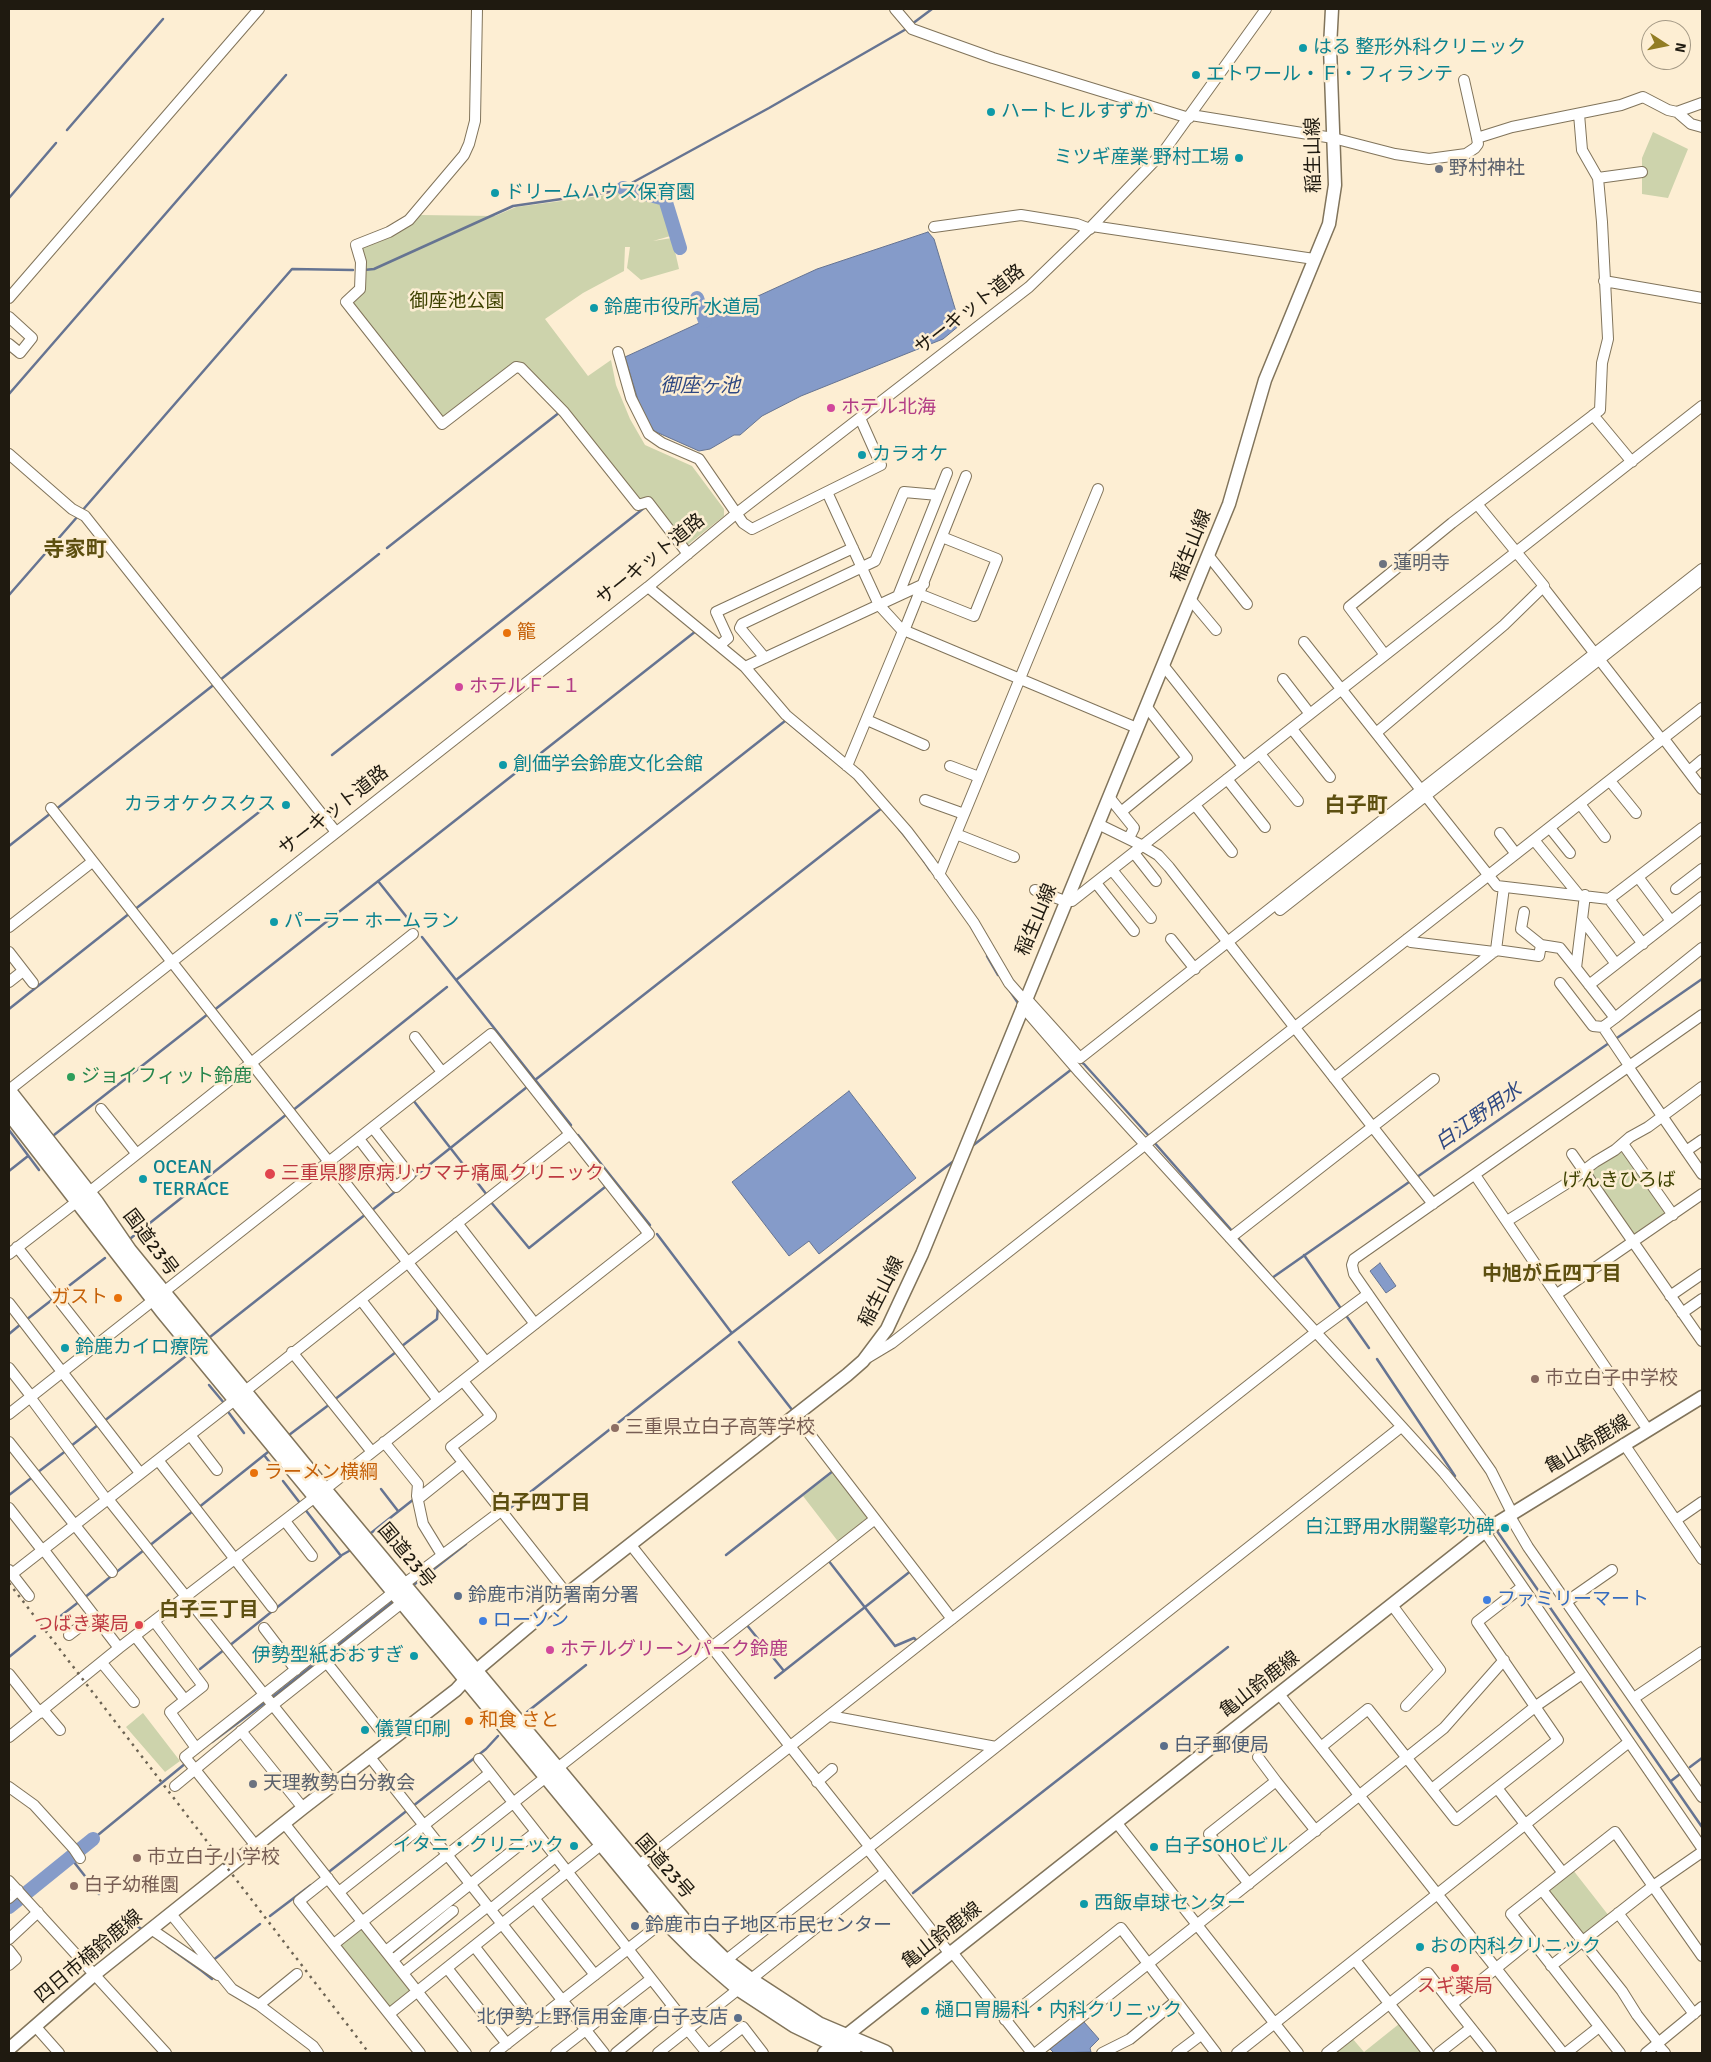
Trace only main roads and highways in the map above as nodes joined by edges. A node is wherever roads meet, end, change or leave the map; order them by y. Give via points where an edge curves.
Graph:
1 (1332, 9) edge
2 (9, 1091) edge
3 (9, 1112) edge
4 (83, 1197) junction
5 (1702, 1397) edge
6 (471, 1675) junction
7 (550, 1773) junction
8 (632, 1871) junction
9 (745, 1984) junction
10 (835, 2045) edge
11 (9, 2049) edge
12 (853, 2053) edge
13 (885, 2053) edge

1 - 6 main road, 稲生山線 via 1334,196 1329,224 1265,380 1229,504 1108,797 1069,901 887,1329 864,1359 567,1594
2 - 4 highway, 国道23号
3 - 4 highway, 国道23号
4 - 6 highway, 国道23号 via 240,1396 311,1500 403,1592
5 - 10 main road, 亀山鈴鹿線 via 1487,1530
6 - 7 highway, 国道23号
6 - 11 main road, 四日市楠鈴鹿線 via 95,1974
7 - 8 highway, 国道23号
7 - 8 highway, 国道23号 via 602,1844
8 - 9 highway, 国道23号
8 - 9 highway, 国道23号 via 666,1920 697,1952
9 - 10 highway, 国道23号 via 794,2025
10 - 12 highway, 国道23号
10 - 13 highway, 国道23号

